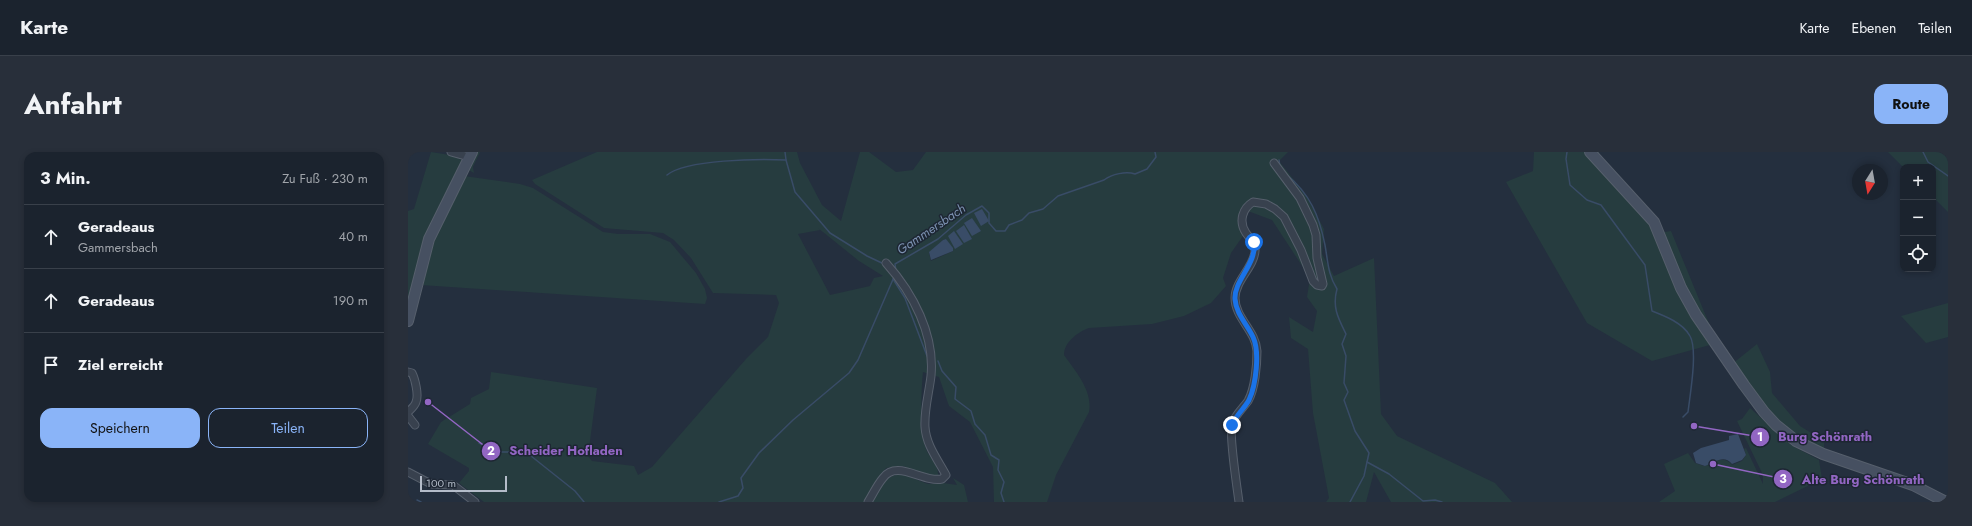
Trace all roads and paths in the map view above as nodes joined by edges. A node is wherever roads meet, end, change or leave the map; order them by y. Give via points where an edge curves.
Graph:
1 (451, 152) edge
2 (1590, 152) edge
3 (471, 155) edge
4 (1274, 163) dead end
5 (886, 263) dead end
6 (408, 321) edge
7 (408, 372) edge
8 (408, 412) edge
9 (408, 416) edge
10 (415, 426) dead end
11 (408, 472) edge
12 (475, 502) edge
13 (868, 502) edge
14 (1239, 502) edge
15 (1946, 502) edge

1 - 3 street
2 - 15 street via 1654,222 1681,288 1696,315 1744,385 1776,425 1796,441 1823,454 1913,485
3 - 6 street via 429,239
4 - 14 street via 1300,198 1313,225 1323,284 1317,285 1313,281 1298,243 1284,217 1266,204 1253,202 1246,206 1242,216 1245,232 1254,242 1255,251 1235,297 1239,314 1254,338 1257,351 1253,390 1232,425
5 - 13 street via 899,278 926,331 932,355 925,428 930,448 946,474 942,479 934,480 903,470 888,473
7 - 8 street via 414,377 417,399
9 - 10 street
11 - 12 street via 432,484 453,485

